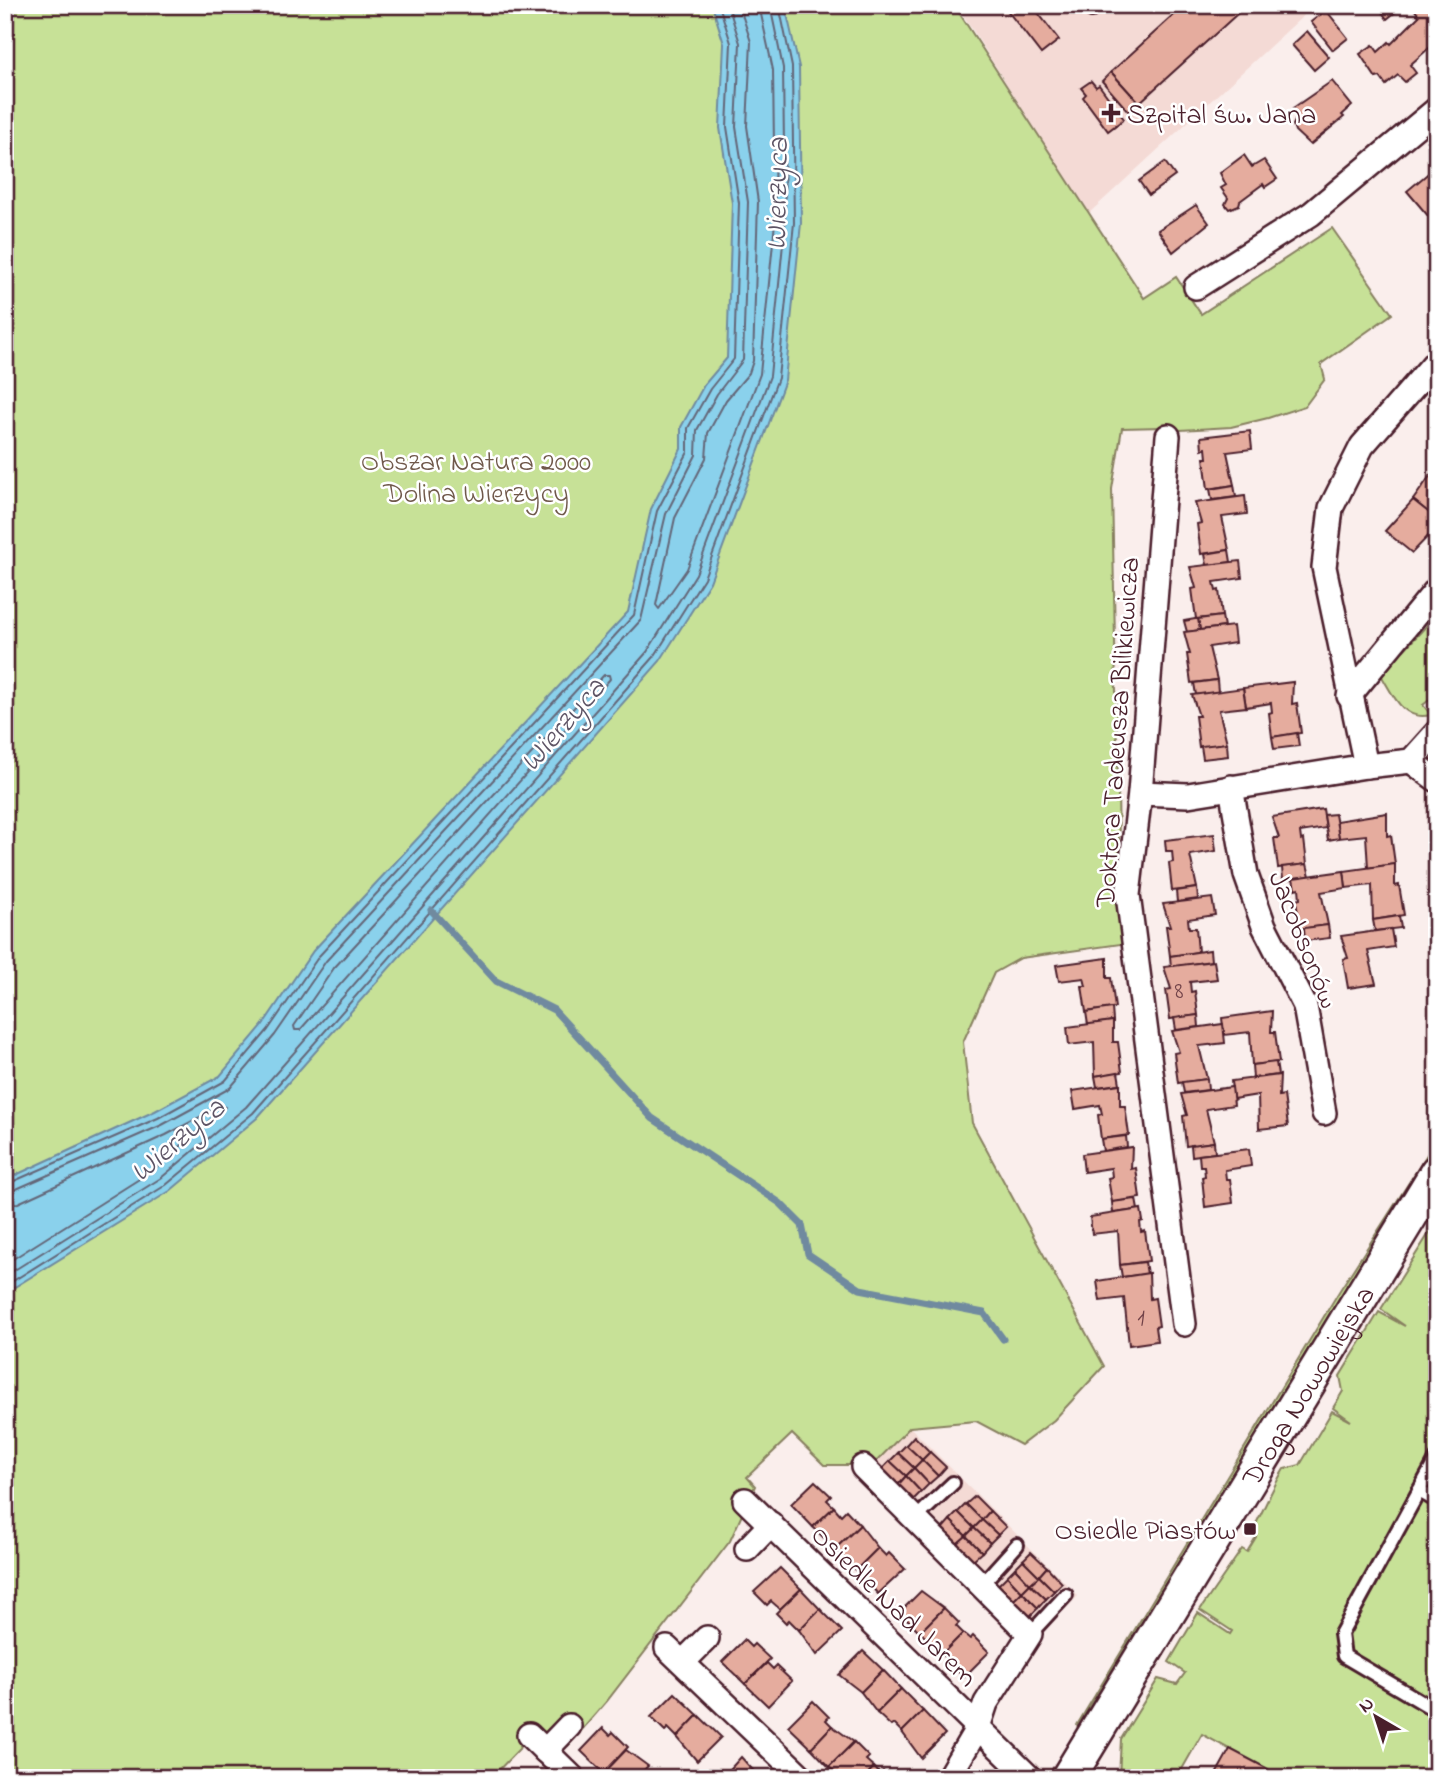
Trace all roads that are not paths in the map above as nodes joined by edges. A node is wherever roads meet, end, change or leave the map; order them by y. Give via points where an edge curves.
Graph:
1 (1084, 5) edge
2 (1096, 5) edge
3 (1437, 109) edge
4 (1196, 287) dead end
5 (1437, 360) edge
6 (1168, 436) dead end
7 (1437, 589) edge
8 (1349, 696) junction
9 (1437, 732) edge
10 (1411, 761) junction
11 (1366, 765) junction
12 (1437, 780) edge
13 (1231, 788) junction
14 (1140, 793) junction
15 (1324, 1113) dead end
16 (1437, 1172) edge
17 (1184, 1324) dead end
18 (1437, 1458) edge
19 (863, 1467) dead end
20 (953, 1483) dead end
21 (1419, 1492) junction
22 (745, 1500) dead end
23 (1437, 1502) edge
24 (915, 1519) junction
25 (771, 1524) junction
26 (1017, 1545) dead end
27 (747, 1549) dead end
28 (981, 1585) junction
29 (1066, 1595) dead end
30 (1030, 1634) junction
31 (707, 1638) dead end
32 (1437, 1711) edge
33 (569, 1726) dead end
34 (978, 1727) junction
35 (573, 1778) edge
36 (803, 1778) edge
37 (948, 1778) edge
38 (1030, 1778) edge
39 (1068, 1778) edge

1 - 2 lane via 1092,10
3 - 4 street via 1311,214
5 - 8 street via 1362,446 1331,508 1324,567
6 - 14 street, Doktora Tadeusza Bilikiewicza
7 - 8 street
8 - 11 street
9 - 10 street
10 - 11 street
10 - 12 street
11 - 13 street
13 - 14 street via 1188,795
13 - 15 street, Jacobsonów via 1246,875 1264,926 1306,1006
14 - 17 street, Doktora Tadeusza Bilikiewicza via 1128,895
16 - 39 street, Droga Nowowiejska
18 - 21 lane
19 - 24 street
20 - 24 lane
21 - 23 lane
21 - 32 lane via 1341,1634 1344,1656
22 - 25 street, Osiedle Nad Jarem
24 - 28 street
25 - 27 street, Osiedle Nad Jarem
25 - 34 street, Osiedle Nad Jarem
26 - 28 lane
28 - 30 street
29 - 30 lane
30 - 34 street, Osiedle Nad Jarem via 986,1703
31 - 36 street via 675,1655
33 - 35 street via 537,1743
34 - 37 street, Osiedle Nad Jarem
34 - 38 street, Osiedle Nad Jarem

